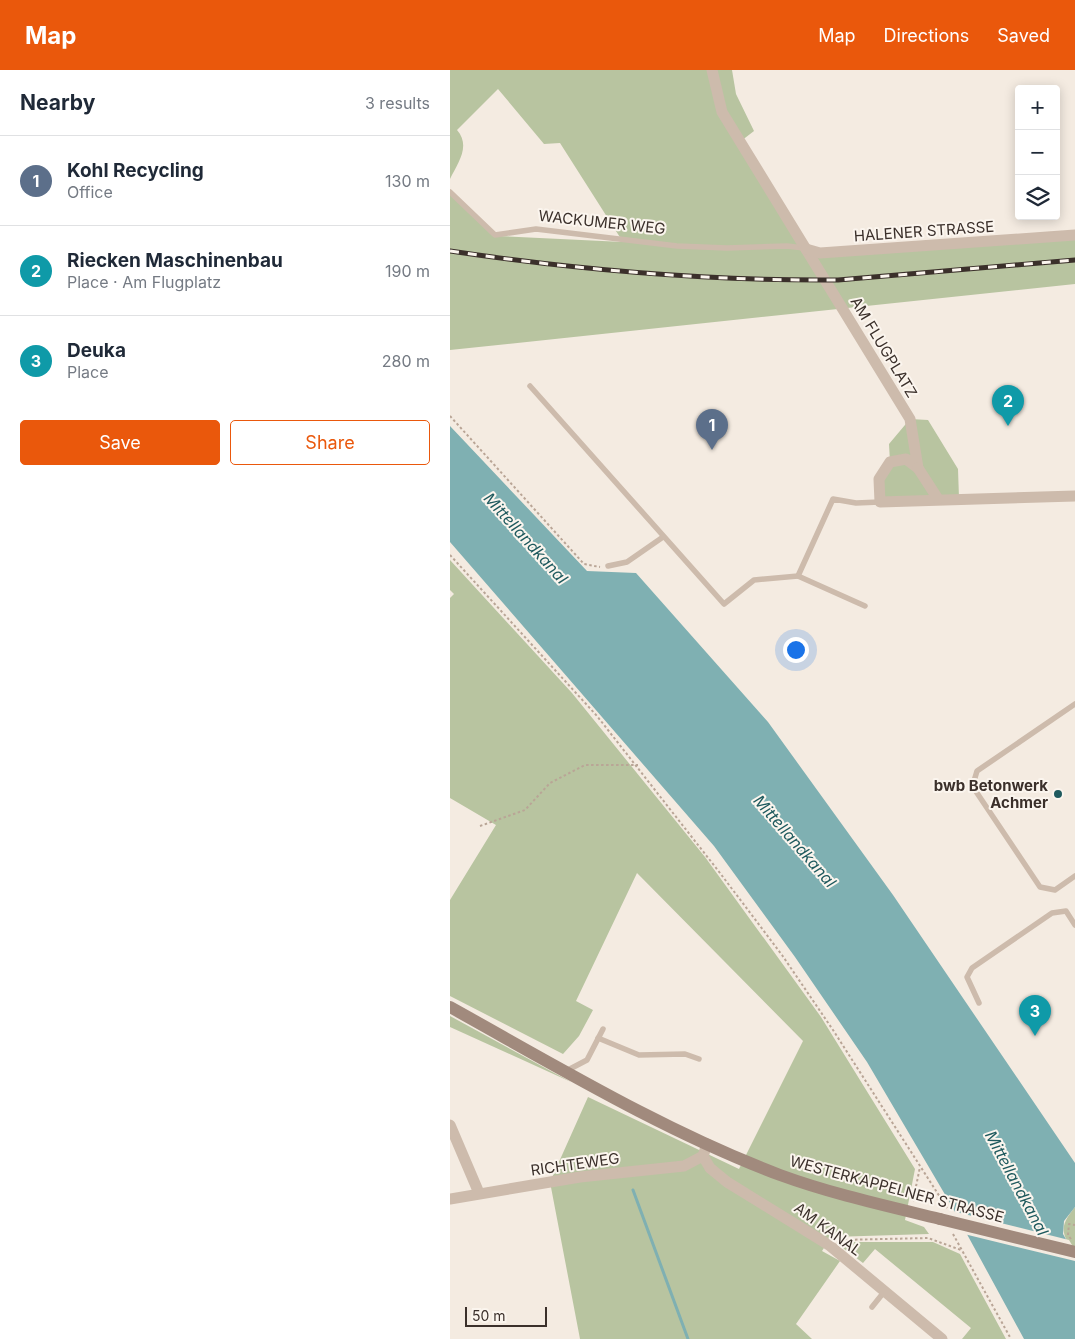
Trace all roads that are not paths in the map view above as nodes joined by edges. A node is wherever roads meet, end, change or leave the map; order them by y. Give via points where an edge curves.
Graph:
1 (712, 70) edge
2 (450, 192) edge
3 (1075, 236) edge
4 (806, 249) junction
5 (530, 386) dead end
6 (918, 468) junction
7 (1075, 496) edge
8 (938, 499) junction
9 (880, 502) junction
10 (663, 537) junction
11 (608, 566) road end
12 (798, 576) junction
13 (865, 606) dead end
14 (1075, 704) edge
15 (1075, 876) edge
16 (1075, 925) edge
17 (979, 1003) dead end
18 (450, 1007) edge
19 (602, 1029) dead end
20 (598, 1038) junction
21 (699, 1059) dead end
22 (566, 1071) junction
23 (450, 1125) edge
24 (705, 1150) junction
25 (479, 1193) junction
26 (450, 1199) edge
27 (1075, 1252) edge
28 (884, 1292) junction
29 (872, 1307) dead end
30 (942, 1339) edge

1 - 4 street via 722,112
2 - 4 lane, WACKUMER WEG via 495,235 536,229 677,246 787,246
3 - 4 street, HALENER STRASSE via 820,253
4 - 6 street, AM FLUGPLATZ via 910,419
5 - 10 lane
6 - 8 street, AM FLUGPLATZ
6 - 9 street via 906,459 890,462 879,479
7 - 8 street
8 - 9 street
9 - 12 lane via 856,503 833,499
10 - 11 lane via 626,562
10 - 12 lane via 724,604 754,580
12 - 13 lane
14 - 15 lane via 977,771 974,781 975,790 1040,887 1055,890
16 - 17 lane via 1066,911 1052,912 972,968 967,977
18 - 22 main road, WESTERKAPPELNER STRASSE
19 - 20 lane
20 - 21 lane via 639,1055 684,1054
20 - 22 lane via 587,1060
22 - 24 main road, WESTERKAPPELNER STRASSE
23 - 25 street
24 - 25 street, RICHTEWEG via 684,1166 580,1177
24 - 27 main road, WESTERKAPPELNER STRASSE, bridge via 846,1195
24 - 28 street, AM KANAL via 710,1168 727,1182 829,1245
25 - 26 street, RICHTEWEG
28 - 29 lane
28 - 30 street, AM KANAL

